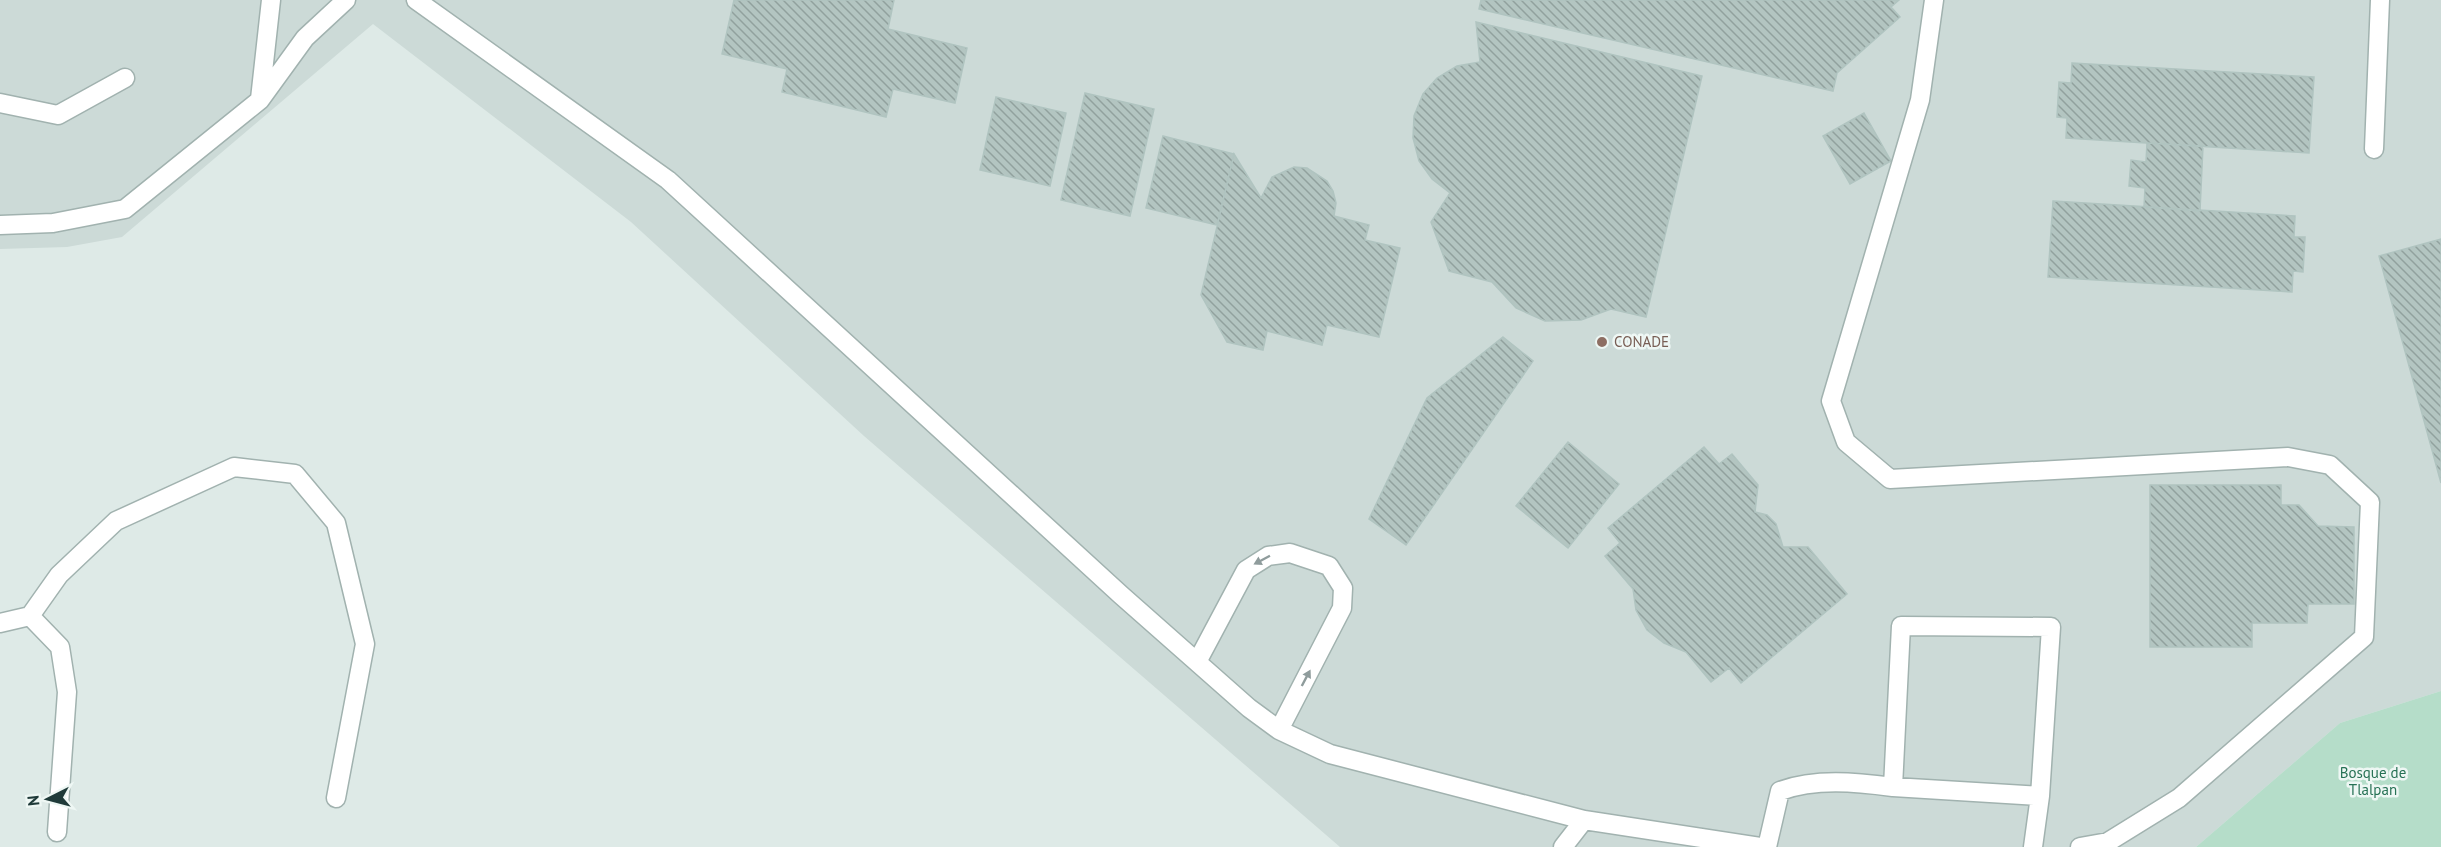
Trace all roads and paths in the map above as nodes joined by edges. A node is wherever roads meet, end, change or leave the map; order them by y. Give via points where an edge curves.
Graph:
1 (271, 0) edge
2 (346, 0) edge
3 (416, 0) edge
4 (1934, 0) edge
5 (2380, 0) edge
6 (125, 78) dead end
7 (260, 100) junction
8 (0, 103) edge
9 (2374, 149) dead end
10 (0, 225) edge
11 (30, 615) junction
12 (0, 622) edge
13 (1197, 662) junction
14 (1279, 730) junction
15 (1893, 787) junction
16 (2040, 796) junction
17 (336, 798) dead end
18 (1584, 820) junction
19 (57, 832) dead end
20 (1696, 843) edge
21 (1563, 847) edge
22 (1760, 847) edge
23 (1767, 847) edge
24 (2033, 847) edge
25 (2080, 847) edge

1 - 7 street
2 - 7 street via 305,38
3 - 13 street via 668,180
4 - 25 street via 1920,100 1831,401 1846,442 1890,479 2288,457 2330,465 2370,502 2364,637 2179,798 2108,842
5 - 9 street
6 - 8 street via 58,115
7 - 10 street via 125,208 53,223
11 - 12 street
11 - 17 street via 59,575 116,521 234,467 295,474 336,523 365,644
11 - 19 street via 60,647 67,692
13 - 14 street
14 -> 13 street via 1342,608 1343,588 1329,566 1290,554 1268,556 1246,570
14 - 18 street via 1330,754
15 - 16 street
15 - 16 street via 1901,626 2051,627
15 - 23 street via 1862,782 1800,783 1780,791
16 - 24 street
18 - 20 street
18 - 21 street
20 - 22 street

